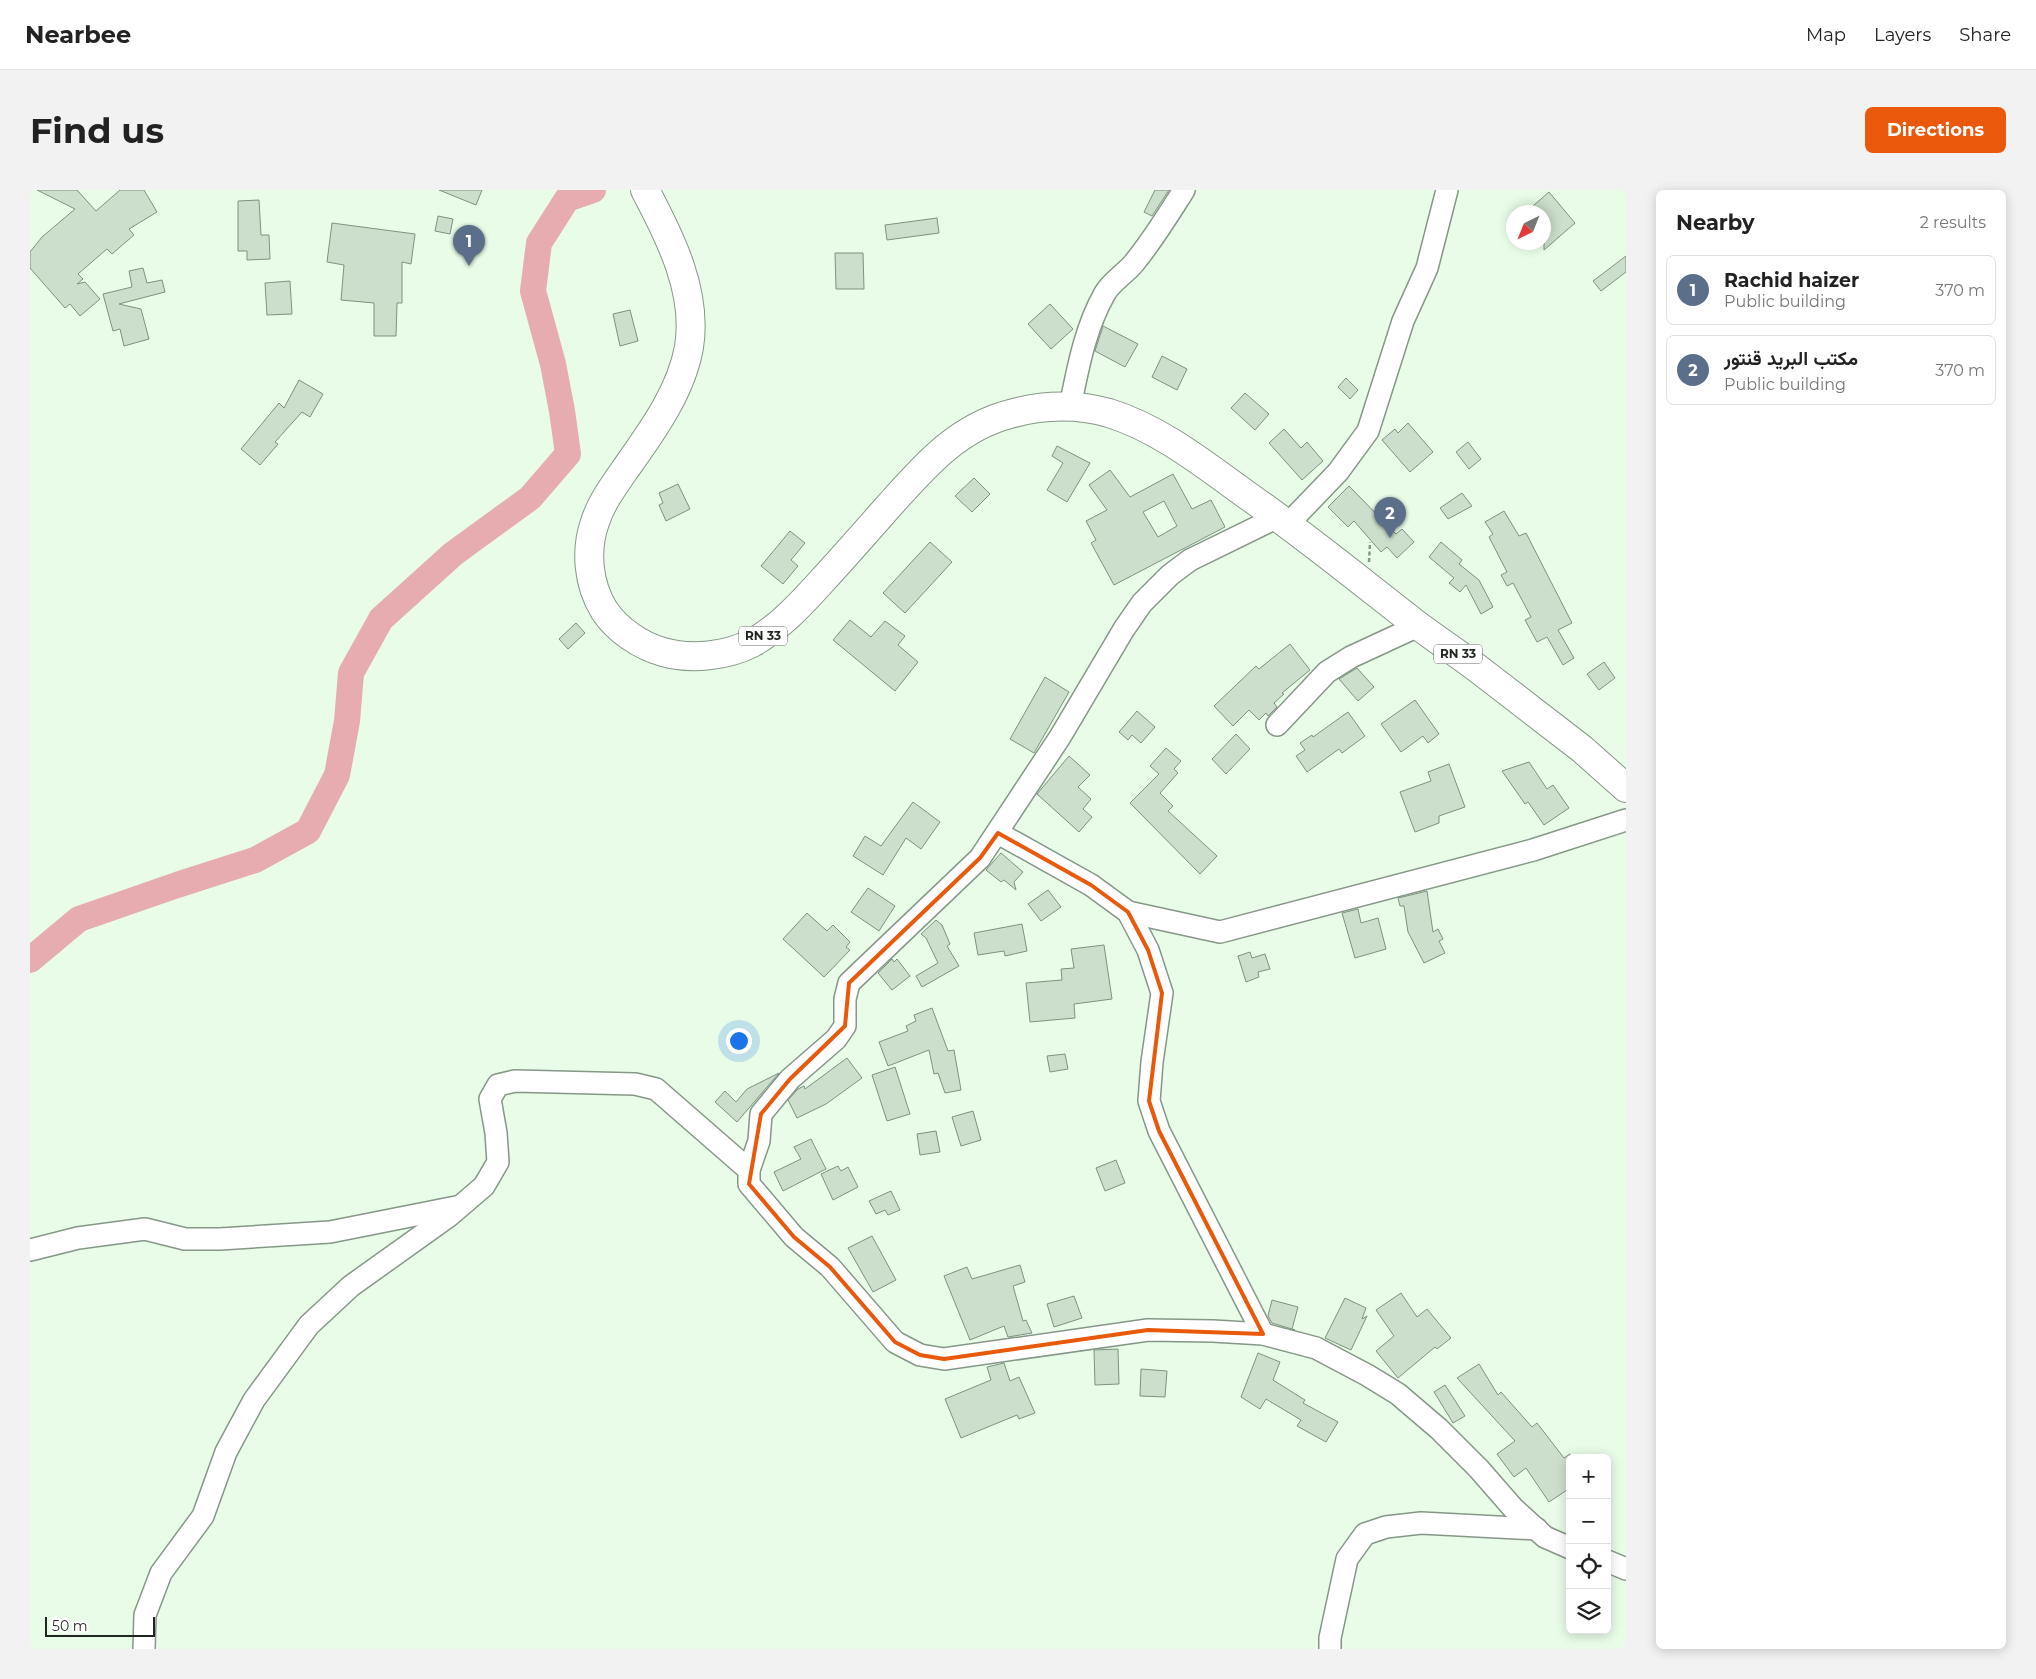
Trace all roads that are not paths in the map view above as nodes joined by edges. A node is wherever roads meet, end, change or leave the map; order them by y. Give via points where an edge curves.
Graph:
1 (645, 190) edge
2 (1184, 190) edge
3 (1448, 190) edge
4 (1070, 406) junction
5 (1283, 520) junction
6 (1418, 626) junction
7 (1277, 725) dead end
8 (1626, 788) edge
9 (1626, 820) edge
10 (998, 832) junction
11 (1128, 912) junction
12 (749, 1170) junction
13 (460, 1206) junction
14 (30, 1250) edge
15 (1263, 1334) junction
16 (1537, 1529) junction
17 (1566, 1546) edge
18 (1611, 1563) edge
19 (1626, 1569) edge
20 (144, 1649) edge
21 (1330, 1649) edge

1 - 4 main road, RN 33 via 664,226 684,281 689,302 689,347 674,392 607,496 595,522 590,568 602,608 613,622 647,647 669,654 696,656 724,653 751,644 773,629 808,596 930,461 953,441 989,420 1010,413
2 - 4 street via 1148,247 1105,293 1085,337
3 - 5 street via 1427,268 1403,321 1368,431 1338,472
4 - 5 main road, RN 33 via 1108,413 1147,429 1185,451
5 - 6 main road, RN 33
5 - 10 street via 1190,560 1142,603
6 - 7 street via 1351,657 1327,672
6 - 8 main road, RN 33 via 1574,743
9 - 11 street via 1532,850 1220,932
10 - 11 street via 1091,885
10 - 12 street via 980,858 849,983 845,999 845,1026 836,1039 790,1079 761,1114 759,1141
11 - 15 street via 1148,950 1162,993 1149,1101 1159,1131
12 - 13 street via 656,1089 635,1084 515,1081 498,1086 490,1099 498,1162 484,1186
12 - 15 street via 749,1184 794,1237 830,1267 895,1342 920,1356 944,1358 1148,1330
13 - 14 street via 330,1232 185,1239 145,1229 78,1238
13 - 20 street via 352,1286 309,1324 254,1400 226,1452 203,1516 161,1573 145,1615
15 - 16 street via 1316,1348 1398,1394 1439,1429
16 - 17 street via 1545,1537
16 - 21 street via 1422,1523 1386,1526 1365,1534 1347,1559
18 - 19 street

